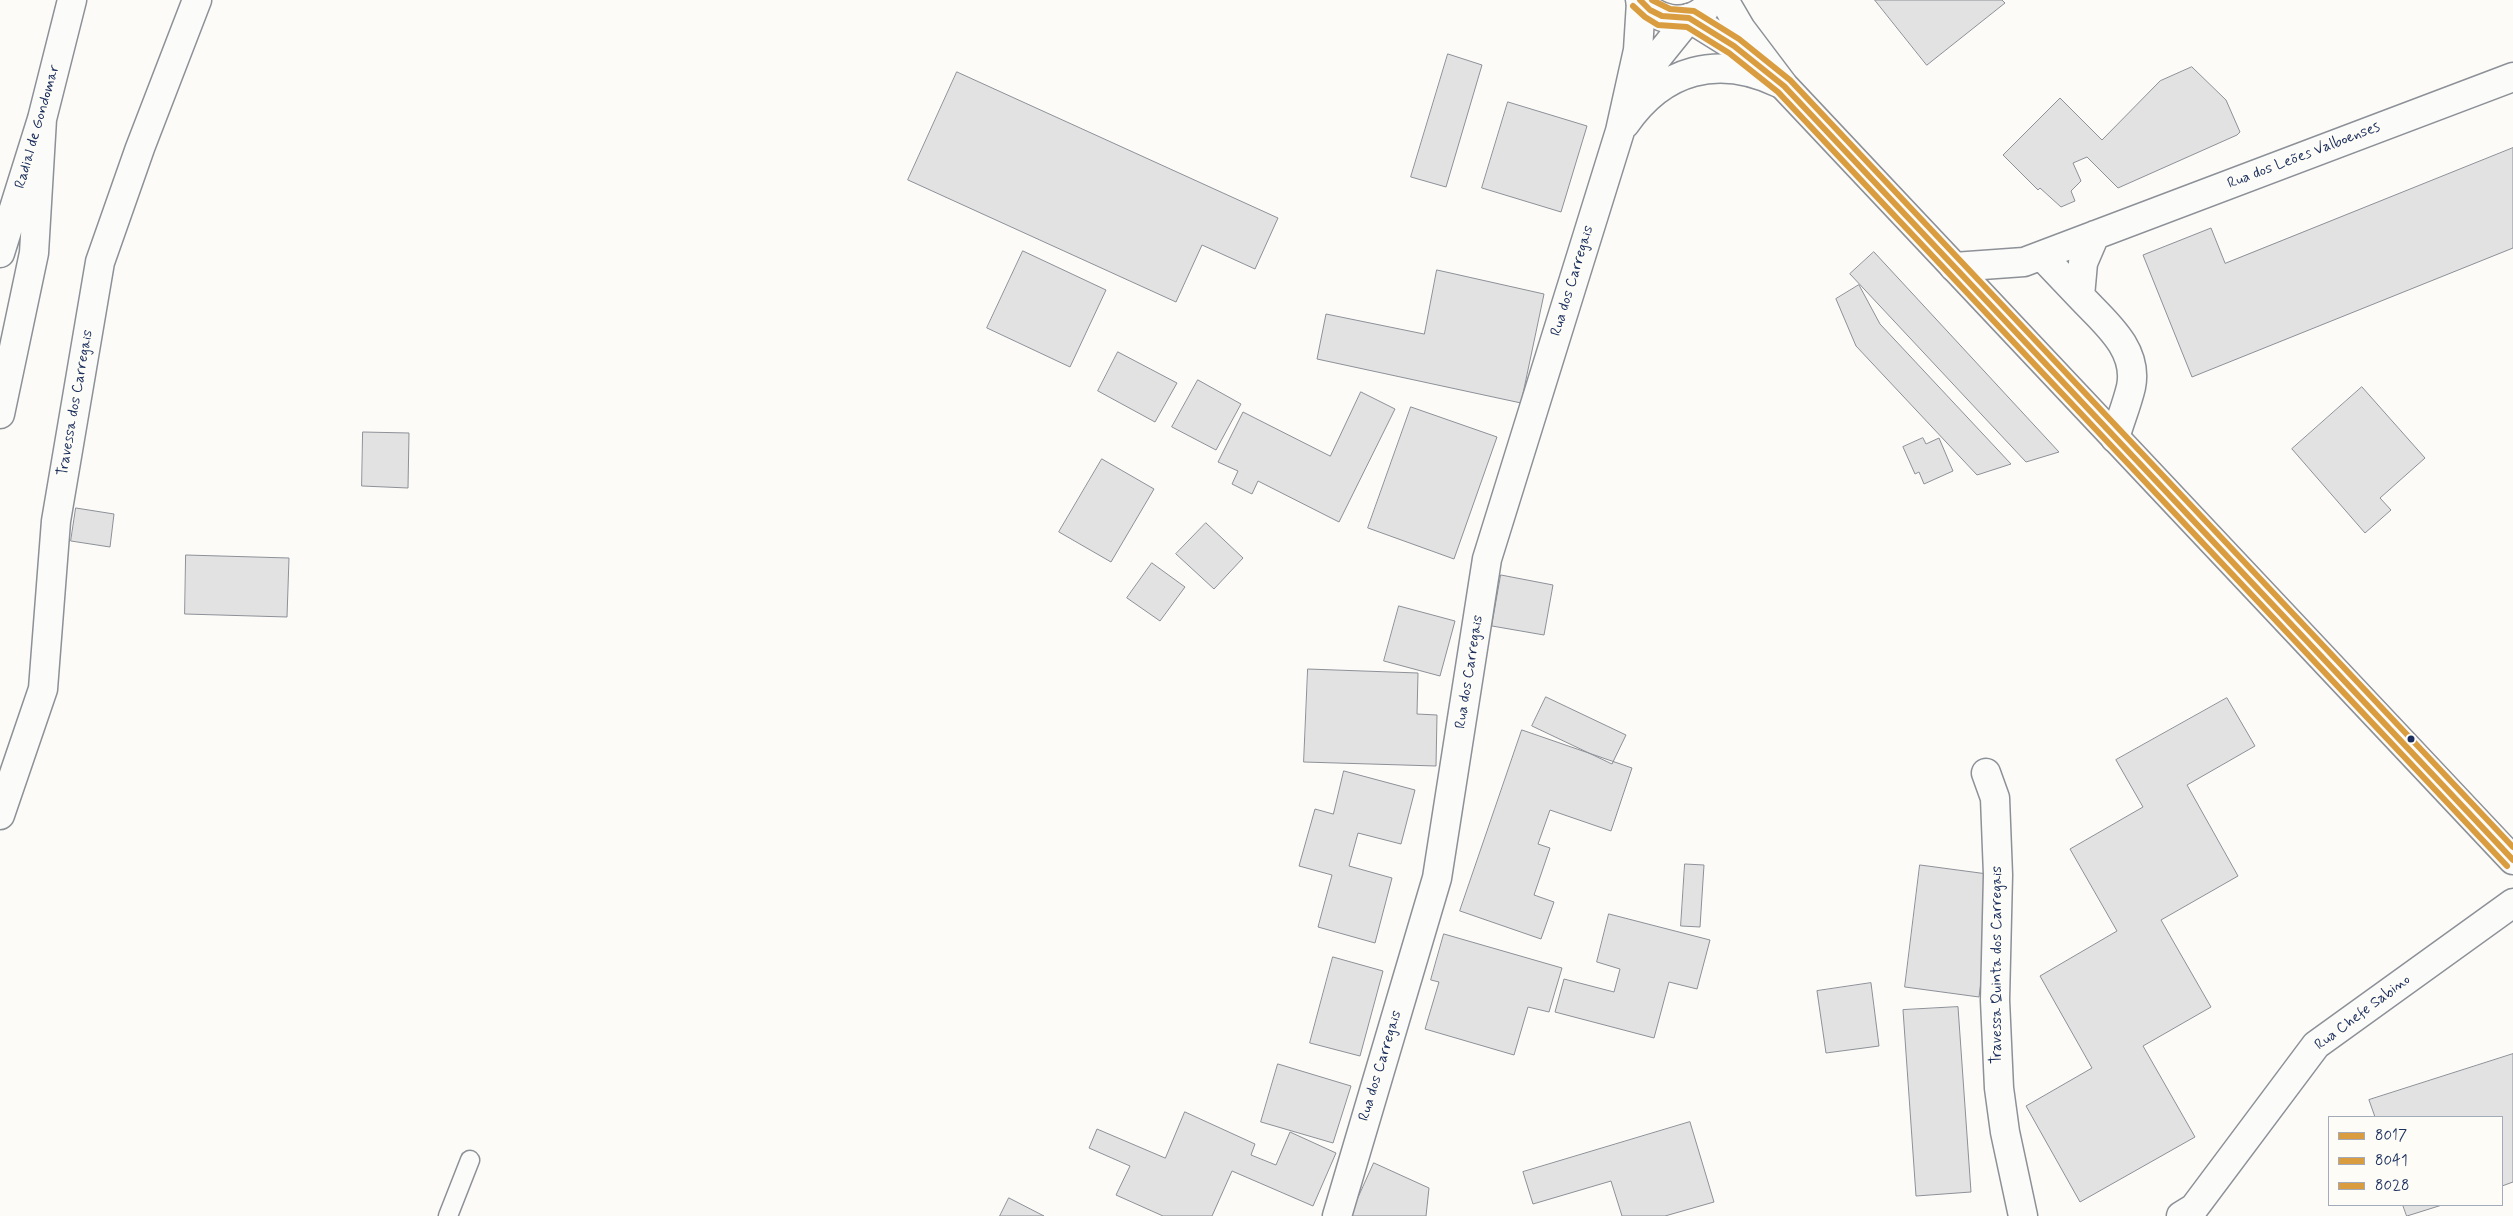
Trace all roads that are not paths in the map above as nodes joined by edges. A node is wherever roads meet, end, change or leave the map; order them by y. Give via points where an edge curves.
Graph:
1 (72, 0) edge
2 (196, 0) edge
3 (1713, 0) edge
4 (1724, 0) edge
5 (1641, 1) edge
6 (1689, 18) junction
7 (2513, 77) edge
8 (1784, 86) junction
9 (42, 119) junction
10 (1620, 131) junction
11 (2095, 235) junction
12 (0, 253) edge
13 (2042, 256) junction
14 (1954, 268) junction
15 (2080, 296) junction
16 (0, 414) edge
17 (2114, 438) junction
18 (1986, 773) dead end
19 (0, 815) edge
20 (2513, 860) edge
21 (2513, 903) edge
22 (470, 1160) dead end
23 (448, 1216) edge
24 (1337, 1216) edge
25 (2023, 1216) edge
26 (2181, 1216) edge

1 - 9 main road, Radial de Gondomar
2 - 19 main road, Travessa dos Carregais via 100,262 56,521 43,689
3 - 6 main road, Rua dos Carregais via 1702,12
4 - 8 main road via 1741,29
5 - 6 main road via 1651,12 1663,18
5 - 10 main road, Rua dos Carregais via 1638,50
6 - 8 main road via 1734,46
6 - 10 main road, Rua dos Carregais via 1656,59
7 - 11 main road, Rua dos Leões Valboenses
8 - 10 main road, Rua dos Carregais via 1758,74 1708,68 1662,86 1638,105
8 - 14 main road
9 - 12 main road, Radial de Gondomar
9 - 16 main road via 34,253
10 - 24 main road, Rua dos Carregais via 1487,559 1437,878
11 - 13 main road, Rua dos Leões Valboenses
11 - 15 main road via 2083,263
13 - 14 main road, Rua dos Leões Valboenses via 2024,262
13 - 15 main road
14 - 17 main road
15 - 17 main road via 2122,342 2131,361 2131,385
17 - 20 main road
18 - 25 main road, Travessa Quinta dos Carregais via 1995,798 1998,884 1995,1000 1999,1088
21 - 26 main road, Rua Chefe Sabino via 2316,1045 2194,1208
22 - 23 lane

